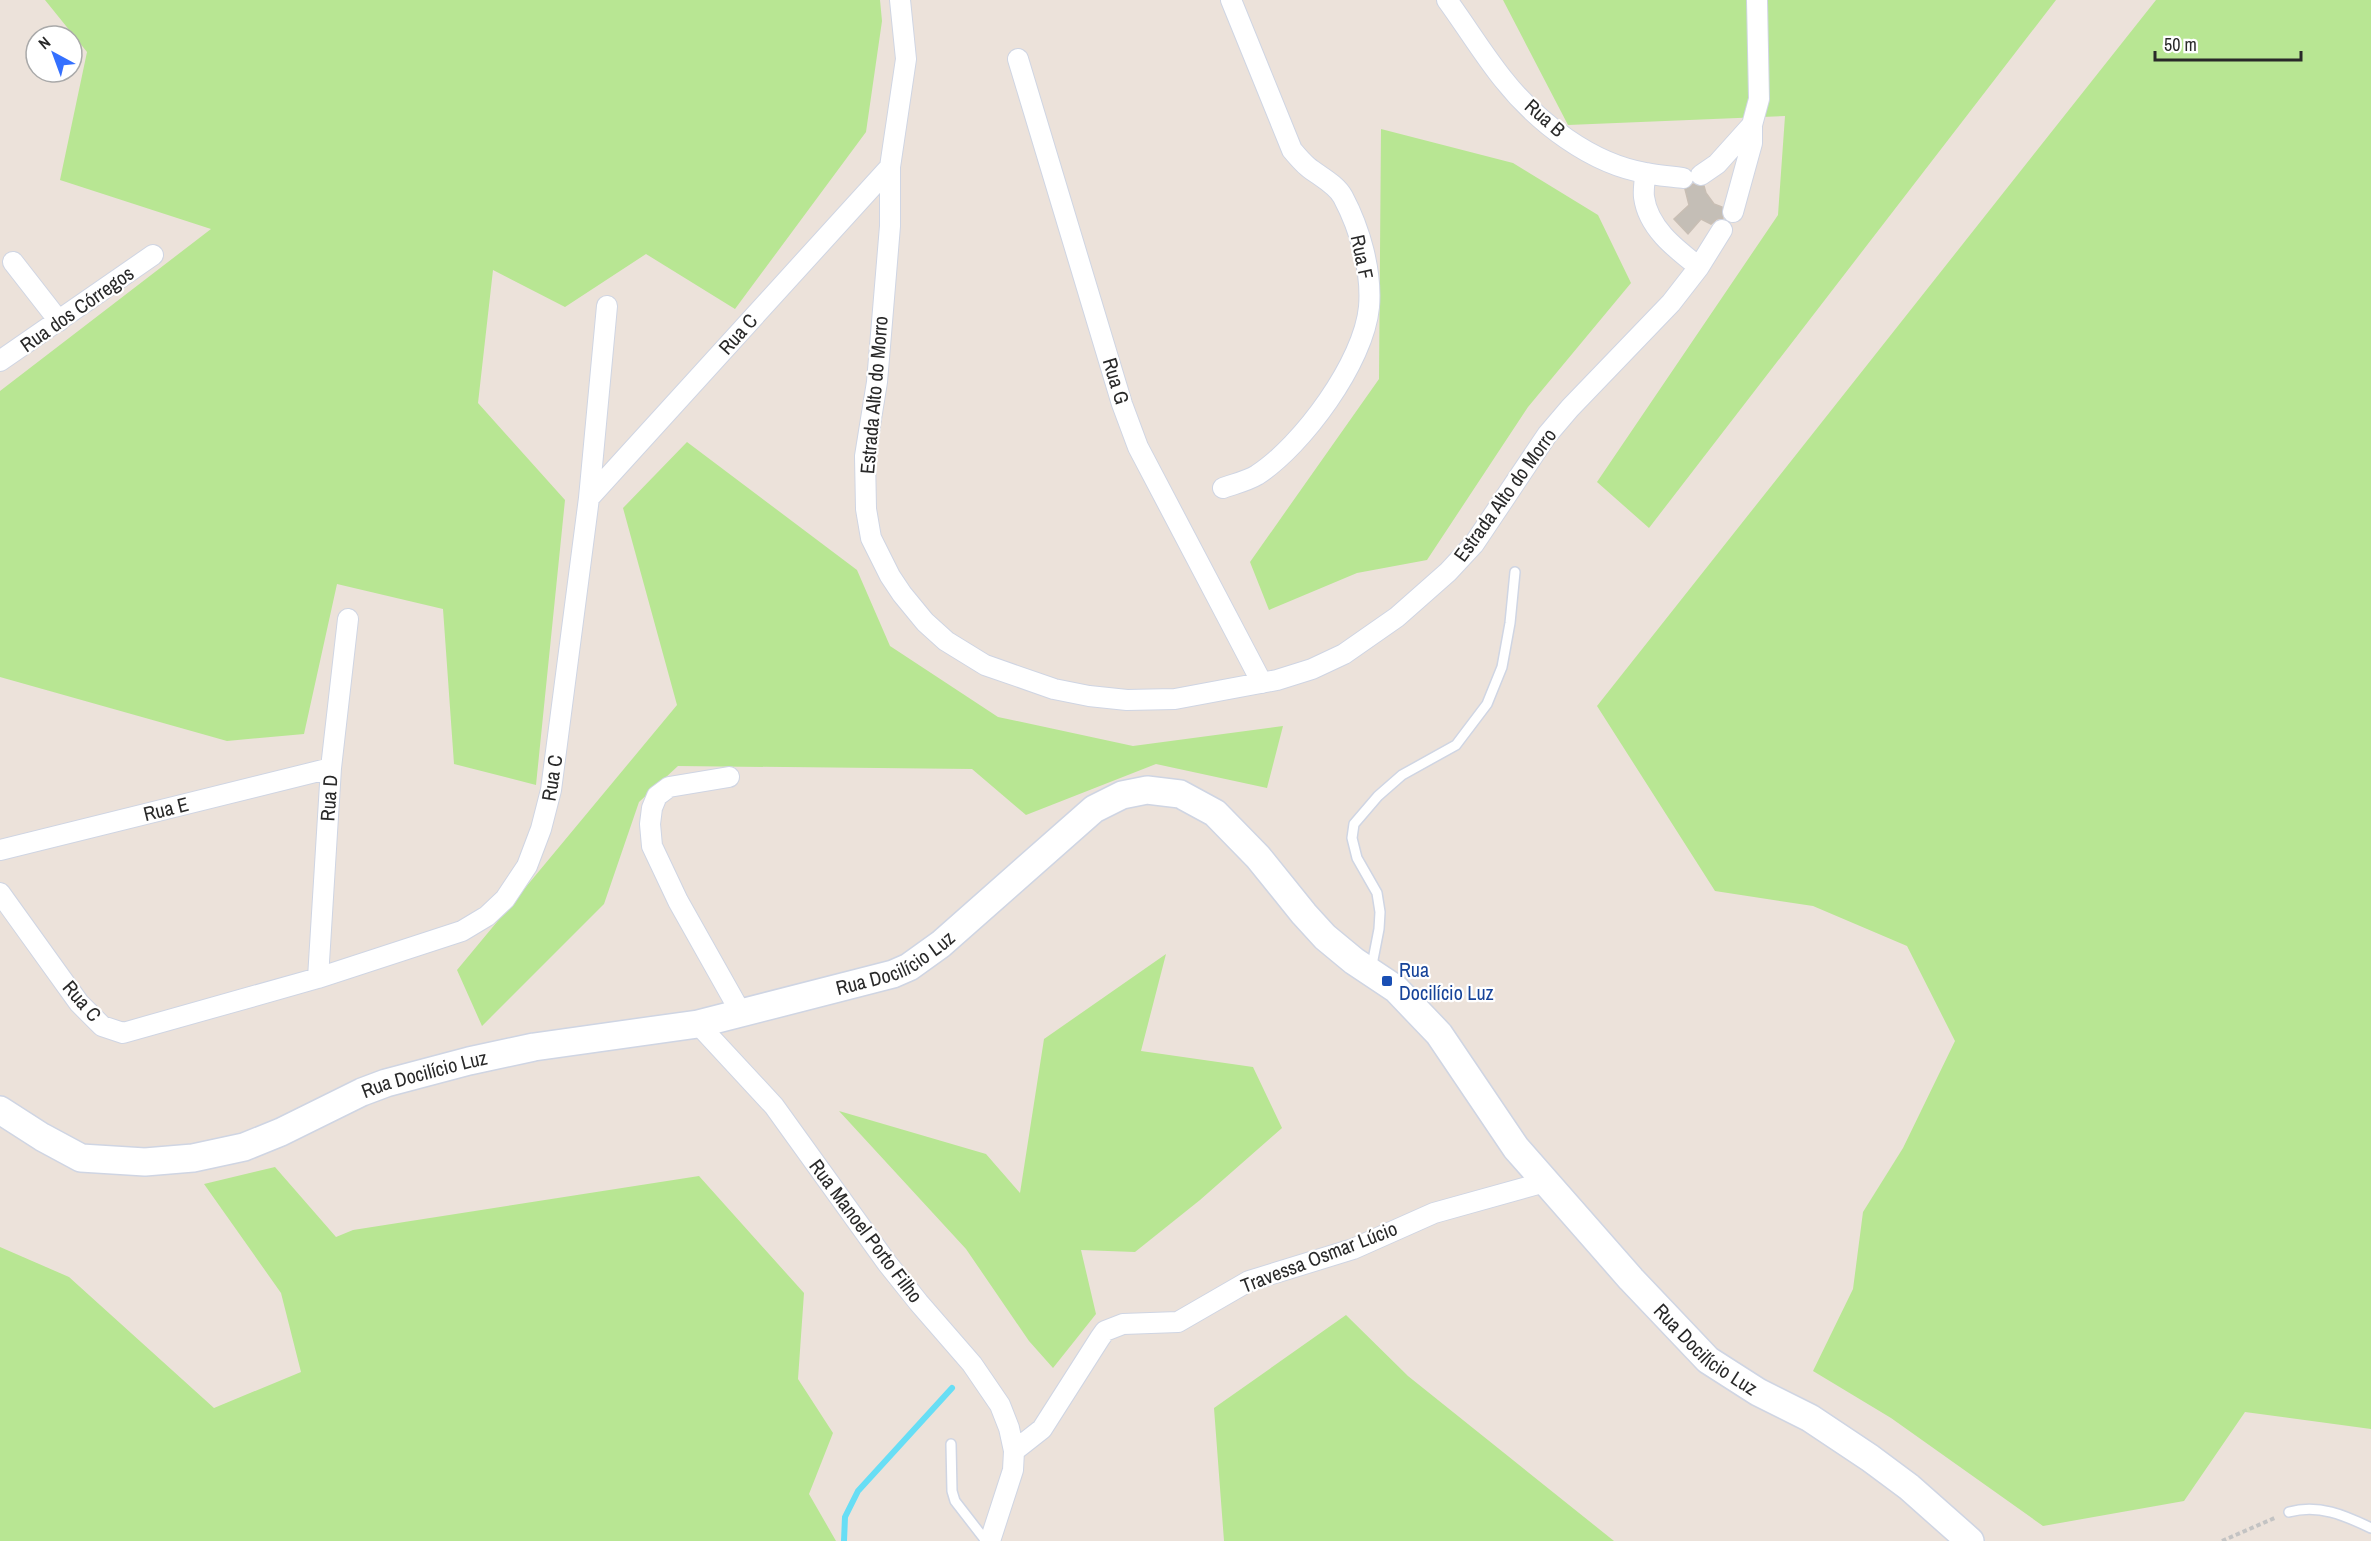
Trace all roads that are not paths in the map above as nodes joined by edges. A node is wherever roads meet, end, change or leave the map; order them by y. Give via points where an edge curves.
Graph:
1 (900, 0) edge
2 (1231, 0) edge
3 (1447, 0) edge
4 (1757, 0) edge
5 (1018, 58) dead end
6 (1752, 125) junction
7 (890, 167) junction
8 (1645, 173) junction
9 (1733, 212) dead end
10 (1722, 230) dead end
11 (153, 255) dead end
12 (13, 262) dead end
13 (1699, 267) junction
14 (607, 306) dead end
15 (59, 321) junction
16 (0, 361) edge
17 (1223, 488) dead end
18 (589, 498) junction
19 (1515, 572) dead end
20 (348, 619) dead end
21 (1262, 683) junction
22 (331, 768) junction
23 (729, 777) dead end
24 (0, 850) edge
25 (0, 893) edge
26 (1371, 972) junction
27 (318, 978) junction
28 (741, 1013) junction
29 (699, 1024) junction
30 (0, 1110) edge
31 (1545, 1182) junction
32 (951, 1444) dead end
33 (1014, 1451) junction
34 (2289, 1512) road end
35 (2371, 1528) edge
36 (988, 1541) edge
37 (1970, 1541) edge

1 - 7 street, Estrada Alto do Morro via 906,59
2 - 17 street, Rua F via 1292,150 1341,194 1348,208 1368,274 1369,308 1352,358 1298,442 1255,477
3 - 8 street, Rua B via 1503,80 1542,120 1581,148
4 - 6 street via 1759,99
5 - 21 street, Rua G via 1138,447
6 - 8 street, Rua B via 1717,164 1692,176
6 - 9 street via 1752,143
7 - 18 street, Rua C
7 - 21 street, Estrada Alto do Morro via 890,226 877,382 865,456 866,509 871,538 902,594 946,641 985,665 1054,689 1127,700 1175,699
8 - 13 street via 1644,198 1651,219 1666,239
10 - 13 street, Estrada Alto do Morro
11 - 15 street, Rua dos Córregos
12 - 15 street
13 - 21 street, Estrada Alto do Morro via 1671,303 1564,414 1474,544 1448,572 1397,617 1344,654 1312,669
14 - 18 street
15 - 16 street, Rua dos Córregos
18 - 27 street, Rua C via 551,790 542,829 527,866 506,898 462,931
19 - 26 lane via 1502,666 1487,704 1456,745 1402,775 1354,824 1352,838 1357,858 1377,893 1380,912
20 - 22 street, Rua D
22 - 24 street, Rua E
22 - 27 street, Rua D
23 - 28 street via 669,787 657,795 650,824 652,846 678,901
25 - 27 street, Rua C via 80,1003 102,1026 123,1033
26 - 28 main road, Rua Docilício Luz via 1325,937 1215,813 1180,794 1148,790 1122,795 1089,813 968,922 909,967
26 - 31 main road, Rua Docilício Luz via 1408,1000 1439,1034 1516,1148
28 - 29 main road, Rua Docilício Luz
29 - 30 main road, Rua Docilício Luz via 534,1047 469,1061 386,1083 244,1147 193,1158 145,1162 81,1158
29 - 33 street, Rua Manoel Porto Filho via 774,1106 887,1263 972,1364 1000,1405
31 - 33 street, Travessa Osmar Lúcio via 1434,1213 1353,1249 1249,1281 1178,1322 1112,1327 1100,1338 1042,1429
31 - 37 main road, Rua Docilício Luz via 1708,1360 1855,1448 1909,1487
32 - 36 lane via 955,1501
33 - 36 street via 1013,1470
34 - 35 lane via 2324,1510

